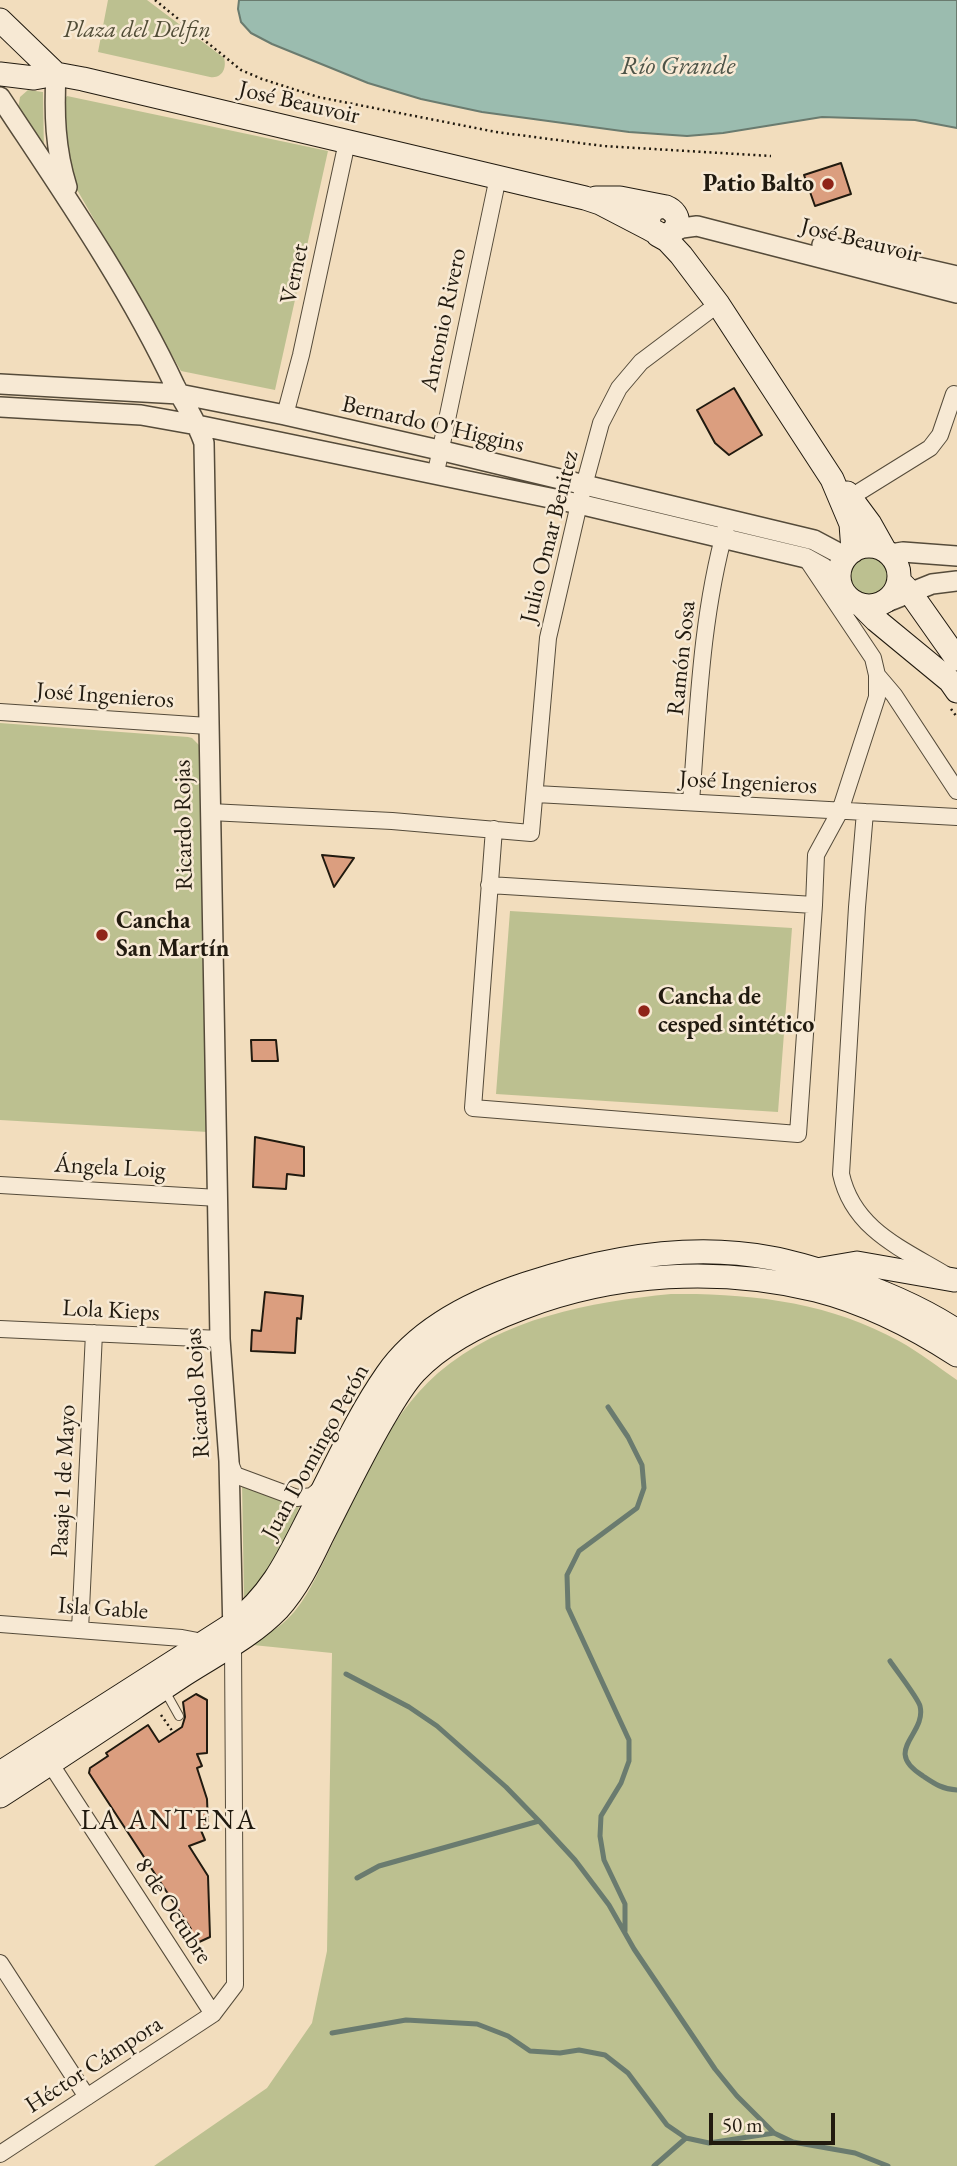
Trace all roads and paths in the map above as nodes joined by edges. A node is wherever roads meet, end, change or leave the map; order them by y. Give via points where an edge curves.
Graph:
1 (155, 0) edge
2 (0, 20) edge
3 (0, 74) edge
4 (56, 74) junction
5 (0, 97) edge
6 (347, 142) junction
7 (771, 156) dead end
8 (498, 177) junction
9 (73, 208) junction
10 (668, 223) junction
11 (957, 276) edge
12 (957, 293) edge
13 (718, 304) junction
14 (0, 384) edge
15 (179, 394) junction
16 (954, 394) dead end
17 (0, 407) edge
18 (285, 415) junction
19 (197, 425) junction
20 (439, 450) junction
21 (436, 472) junction
22 (832, 479) junction
23 (581, 495) junction
24 (851, 497) junction
25 (726, 530) junction
26 (887, 552) junction
27 (850, 554) junction
28 (957, 556) edge
29 (806, 558) junction
30 (957, 580) edge
31 (904, 586) junction
32 (856, 603) junction
33 (957, 659) edge
34 (877, 676) junction
35 (957, 691) edge
36 (0, 712) edge
37 (208, 726) junction
38 (957, 791) edge
39 (536, 794) junction
40 (691, 802) junction
41 (840, 811) junction
42 (210, 812) junction
43 (866, 812) junction
44 (957, 817) edge
45 (494, 829) junction
46 (489, 885) junction
47 (814, 905) junction
48 (0, 1185) edge
49 (218, 1198) junction
50 (817, 1270) junction
51 (955, 1280) edge
52 (0, 1329) edge
53 (957, 1331) edge
54 (94, 1333) junction
55 (220, 1339) junction
56 (957, 1355) edge
57 (229, 1461) junction
58 (326, 1485) junction
59 (0, 1624) edge
60 (80, 1630) junction
61 (233, 1634) junction
62 (203, 1642) junction
63 (163, 1689) junction
64 (161, 1715) dead end
65 (179, 1716) dead end
66 (173, 1732) dead end
67 (50, 1763) junction
68 (0, 1773) edge
69 (0, 1796) edge
70 (0, 1963) edge
71 (213, 2014) junction
72 (87, 2097) junction
73 (0, 2154) edge

1 - 7 path via 242,70 318,97 496,132 603,146
2 - 4 main road
3 - 4 main road, José Beauvoir via 34,78
4 - 6 main road, José Beauvoir
4 - 9 street, Ricardo Rojas via 57,149
5 - 9 street, Ricardo Rojas
6 - 8 main road, José Beauvoir
6 - 18 street, Vernet
8 - 10 main road, José Beauvoir via 585,198 620,198
8 - 20 street, Antonio Rivero
9 - 15 street, Ricardo Rojas via 152,337
10 - 11 street, José Beauvoir
10 - 12 street, José Beauvoir via 697,226
10 - 13 main road
13 - 22 main road
13 - 23 street, Julio Omar Benitez via 641,362 619,388 601,423
14 - 15 street, Bernardo O'Higgins
15 - 18 street, Bernardo O'Higgins
15 - 19 street, Ricardo Rojas
16 - 24 street via 940,435 930,448
17 - 19 street, Bernardo O'Higgins via 141,415
18 - 20 street, Bernardo O'Higgins
19 - 21 street, Bernardo O'Higgins
19 - 37 street, Ricardo Rojas via 204,443
20 - 21 street, Antonio Rivero
20 - 23 street, Bernardo O'Higgins
21 - 23 street, Bernardo O'Higgins
22 - 24 main road
22 - 27 main road via 850,524
23 - 25 street, Bernardo O'Higgins
23 - 39 street, Julio Omar Benitez via 548,638
24 - 26 main road
25 - 27 street, Bernardo O'Higgins via 814,540
25 - 29 street, Bernardo O'Higgins
25 - 40 street, Ramón Sosa via 706,635
26 - 27 main road via 872,546
26 - 28 street
26 - 31 main road
27 - 32 main road via 839,576
29 - 32 street
29 - 32 street, Bernardo O'Higgins via 824,568
30 - 31 street
31 - 32 main road
31 - 33 main road
32 - 34 street
32 - 35 main road
34 - 38 street
34 - 41 street via 877,698
36 - 37 street, José Ingenieros
37 - 42 street, Ricardo Rojas
39 - 40 street, José Ingenieros
39 - 45 street, Julio Omar Benitez via 531,832
40 - 41 street, José Ingenieros
41 - 43 street, José Ingenieros
41 - 47 street via 816,855
42 - 45 street
42 - 49 street, Ricardo Rojas
43 - 44 street, José Ingenieros
43 - 51 street via 841,1174 845,1192 865,1223
45 - 46 street
46 - 47 street
46 - 47 street via 473,1108 798,1134
48 - 49 street, Ángela Loig
49 - 55 street, Ricardo Rojas
50 - 51 main road via 857,1263
50 - 53 main road, Juan Domingo Perón via 896,1297
50 - 58 main road, Juan Domingo Perón via 727,1253 646,1255 564,1271 492,1296 433,1328 409,1348 370,1401
52 - 54 street, Lola Kieps
54 - 55 street, Lola Kieps
54 - 60 street, Pasaje 1 de Mayo
55 - 57 street, Ricardo Rojas
56 - 61 main road, Juan Domingo Perón via 892,1318 818,1291 725,1277 639,1279 593,1286 510,1312 456,1340 416,1371 358,1463 292,1593 275,1612
57 - 58 street via 235,1475 297,1498 312,1496
57 - 61 street, Ricardo Rojas
58 - 61 main road, Juan Domingo Perón via 285,1565
59 - 60 street, Isla Gable
60 - 62 street, Isla Gable
61 - 62 main road, Juan Domingo Perón
61 - 63 main road, Juan Domingo Perón
61 - 71 street, Héctor Cámpora via 235,1985
62 - 68 main road, Juan Domingo Perón
63 - 65 lane
63 - 67 main road, Juan Domingo Perón
64 - 66 path
67 - 69 main road, Juan Domingo Perón
67 - 71 street, 8 de Octubre
70 - 72 street
71 - 72 street, Héctor Cámpora
72 - 73 street, Héctor Cámpora

